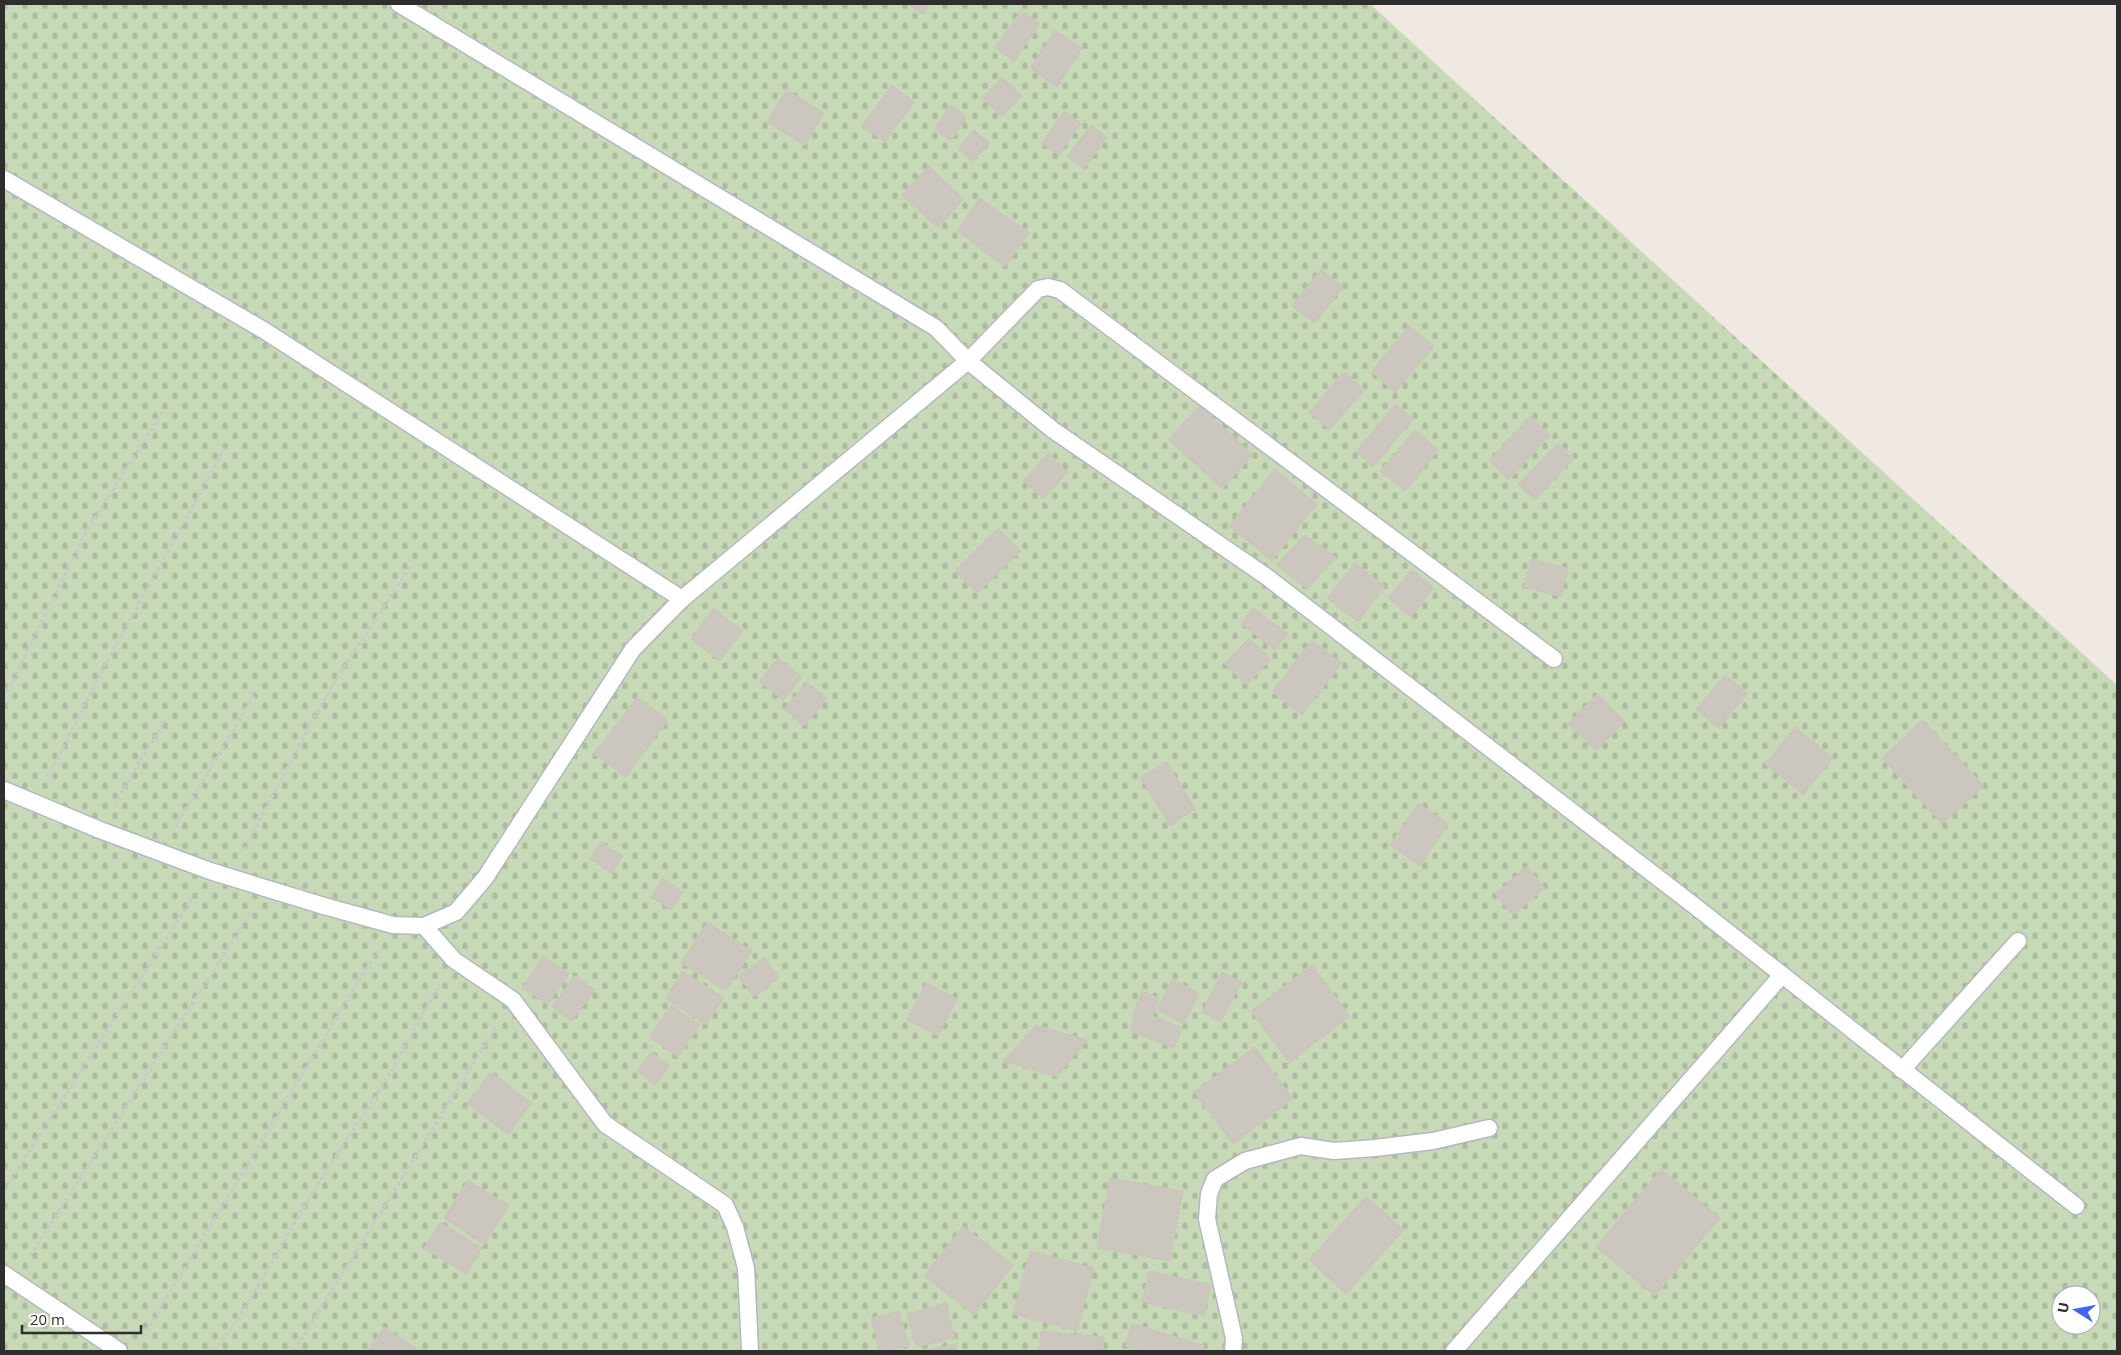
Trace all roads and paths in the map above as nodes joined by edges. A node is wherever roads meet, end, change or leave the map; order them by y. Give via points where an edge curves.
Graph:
1 (399, 4) edge
2 (4, 179) edge
3 (968, 361) junction
4 (164, 410) dead end
5 (225, 448) dead end
6 (410, 567) dead end
7 (682, 600) junction
8 (1554, 659) dead end
9 (257, 692) dead end
10 (4, 699) edge
11 (165, 720) dead end
12 (4, 790) edge
13 (35, 802) junction
14 (100, 830) junction
15 (160, 851) junction
16 (210, 871) junction
17 (266, 888) junction
18 (393, 925) junction
19 (424, 926) junction
20 (2018, 941) dead end
21 (454, 960) junction
22 (1782, 974) junction
23 (513, 1000) junction
24 (1902, 1070) junction
25 (1489, 1128) dead end
26 (4, 1191) edge
27 (2076, 1206) dead end
28 (9, 1278) edge
29 (139, 1343) dead end
30 (119, 1351) edge
31 (214, 1351) edge
32 (294, 1351) edge
33 (750, 1351) edge
34 (1232, 1351) edge
35 (1454, 1351) edge

1 - 3 lane via 936,328
2 - 7 lane via 265,331
3 - 7 lane
3 - 8 lane via 1038,289 1060,290
3 - 22 lane via 1053,430 1267,577
4 - 10 path via 86,532
5 - 13 path via 105,665
6 - 16 path via 310,723 238,862
7 - 19 lane via 633,649 485,878 456,912
9 - 15 path
11 - 14 path
12 - 13 lane
13 - 14 lane
14 - 15 lane
15 - 16 lane
16 - 17 lane
16 - 26 path
17 - 18 lane
17 - 28 path
18 - 19 lane
18 - 29 path
19 - 21 lane
20 - 24 lane
21 - 23 lane
21 - 31 path via 383,1085 314,1190 241,1315
22 - 24 lane
22 - 35 lane
23 - 32 path
23 - 33 lane via 605,1124 725,1205 746,1268
24 - 27 lane
25 - 34 lane via 1433,1141 1376,1148 1334,1151 1301,1146 1245,1161 1215,1179 1209,1194 1207,1219 1234,1338
28 - 30 lane

